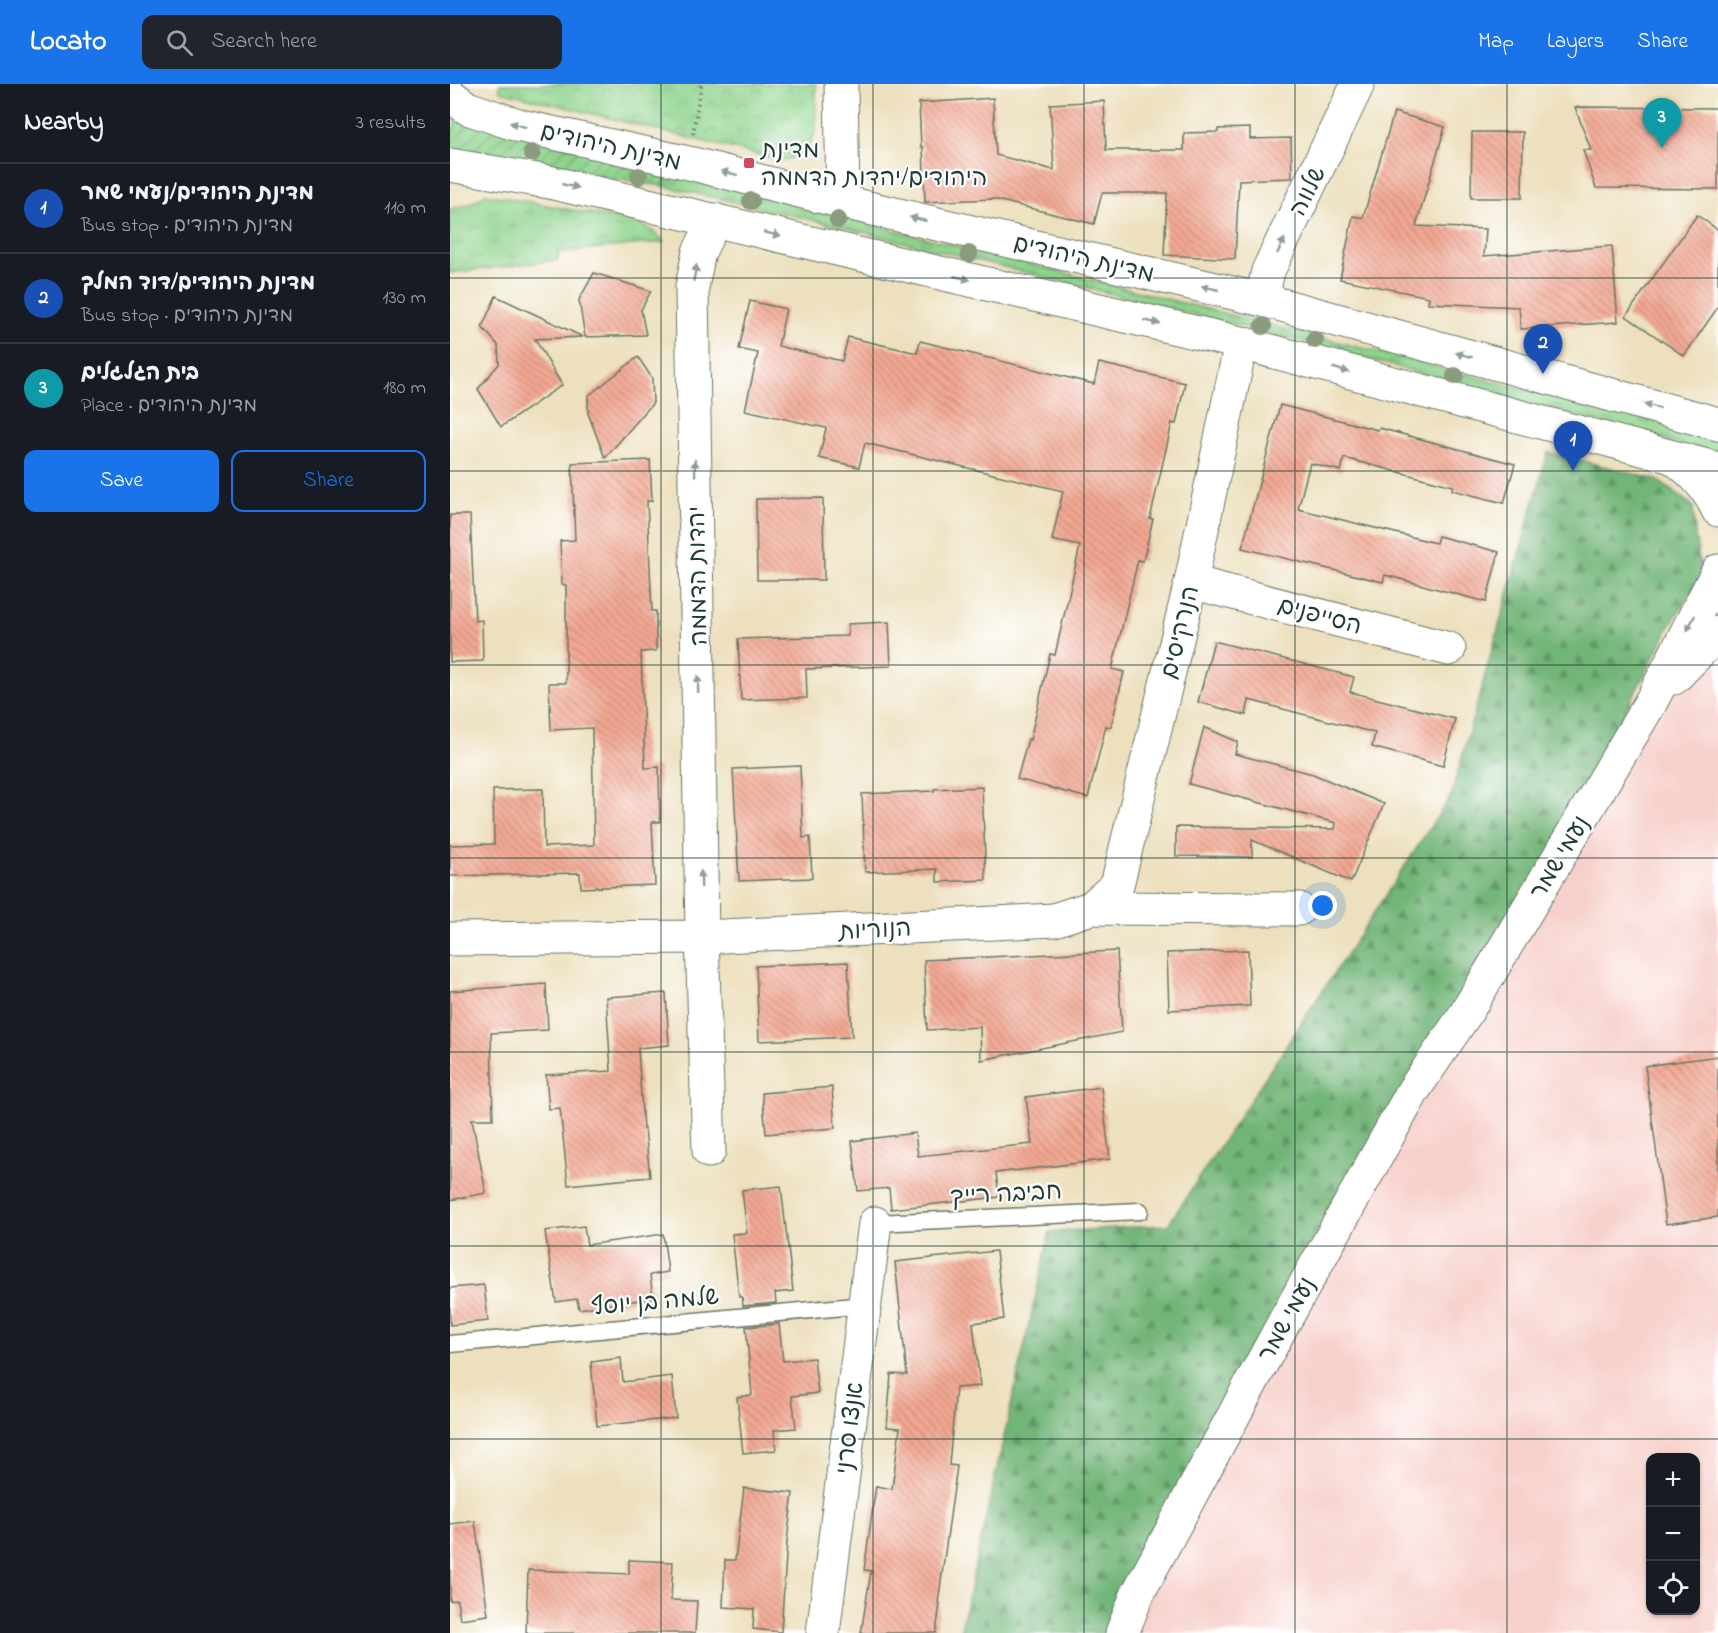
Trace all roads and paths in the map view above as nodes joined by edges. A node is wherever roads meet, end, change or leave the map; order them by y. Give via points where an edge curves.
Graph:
1 (701, 84) edge
2 (841, 84) edge
3 (1358, 84) edge
4 (450, 95) edge
5 (689, 163) junction
6 (450, 165) edge
7 (843, 202) junction
8 (715, 220) junction
9 (1268, 301) junction
10 (1241, 343) junction
11 (1715, 418) edge
12 (1674, 458) junction
13 (1718, 469) edge
14 (1718, 510) edge
15 (1718, 571) edge
16 (1191, 582) junction
17 (1718, 633) edge
18 (1449, 648) dead end
19 (1652, 700) junction
20 (1091, 908) junction
21 (1299, 909) dead end
22 (702, 937) junction
23 (450, 939) edge
24 (1466, 1013) junction
25 (709, 1151) dead end
26 (1140, 1211) dead end
27 (875, 1223) joint
28 (865, 1305) junction
29 (450, 1344) edge
30 (823, 1633) edge
31 (1122, 1633) edge
32 (1139, 1633) edge

1 - 5 path
2 - 7 street
9 -> 3 street, שלווה via 1268,271
5 -> 4 street, מדינת היהודים via 520,126 467,108
7 -> 5 street, מדינת היהודים
6 -> 8 street, מדינת היהודים via 549,182
9 -> 7 street, מדינת היהודים
8 -> 10 street, מדינת היהודים
22 -> 8 street, יהדות הדממה via 692,287 699,252
11 -> 9 street, מדינת היהודים
10 -> 12 street, מדינת היהודים
10 - 16 street, הנרקיסים
12 - 13 street, מדינת היהודים
12 - 14 street via 1700,482
15 -> 19 street, נעמי שמר
16 - 18 street, הסייפנים
16 - 20 street, הנרקיסים via 1117,885
17 - 19 street, נעמי שמר
19 - 24 street, נעמי שמר
20 - 21 street, הנוריות
20 - 22 street, הנוריות via 1054,920
22 - 23 street, הנוריות
22 - 25 street, יהדות הדממה
24 - 31 street, נעמי שמר via 1413,1091 1289,1312 1138,1593
24 - 32 street, נעמי שמר via 1411,1122 1154,1595
26 - 27 lane, חביבה רייך
27 - 28 street, אנצו סרני
28 - 29 lane, שלמה בן יוסף
28 - 30 street, אנצו סרני

